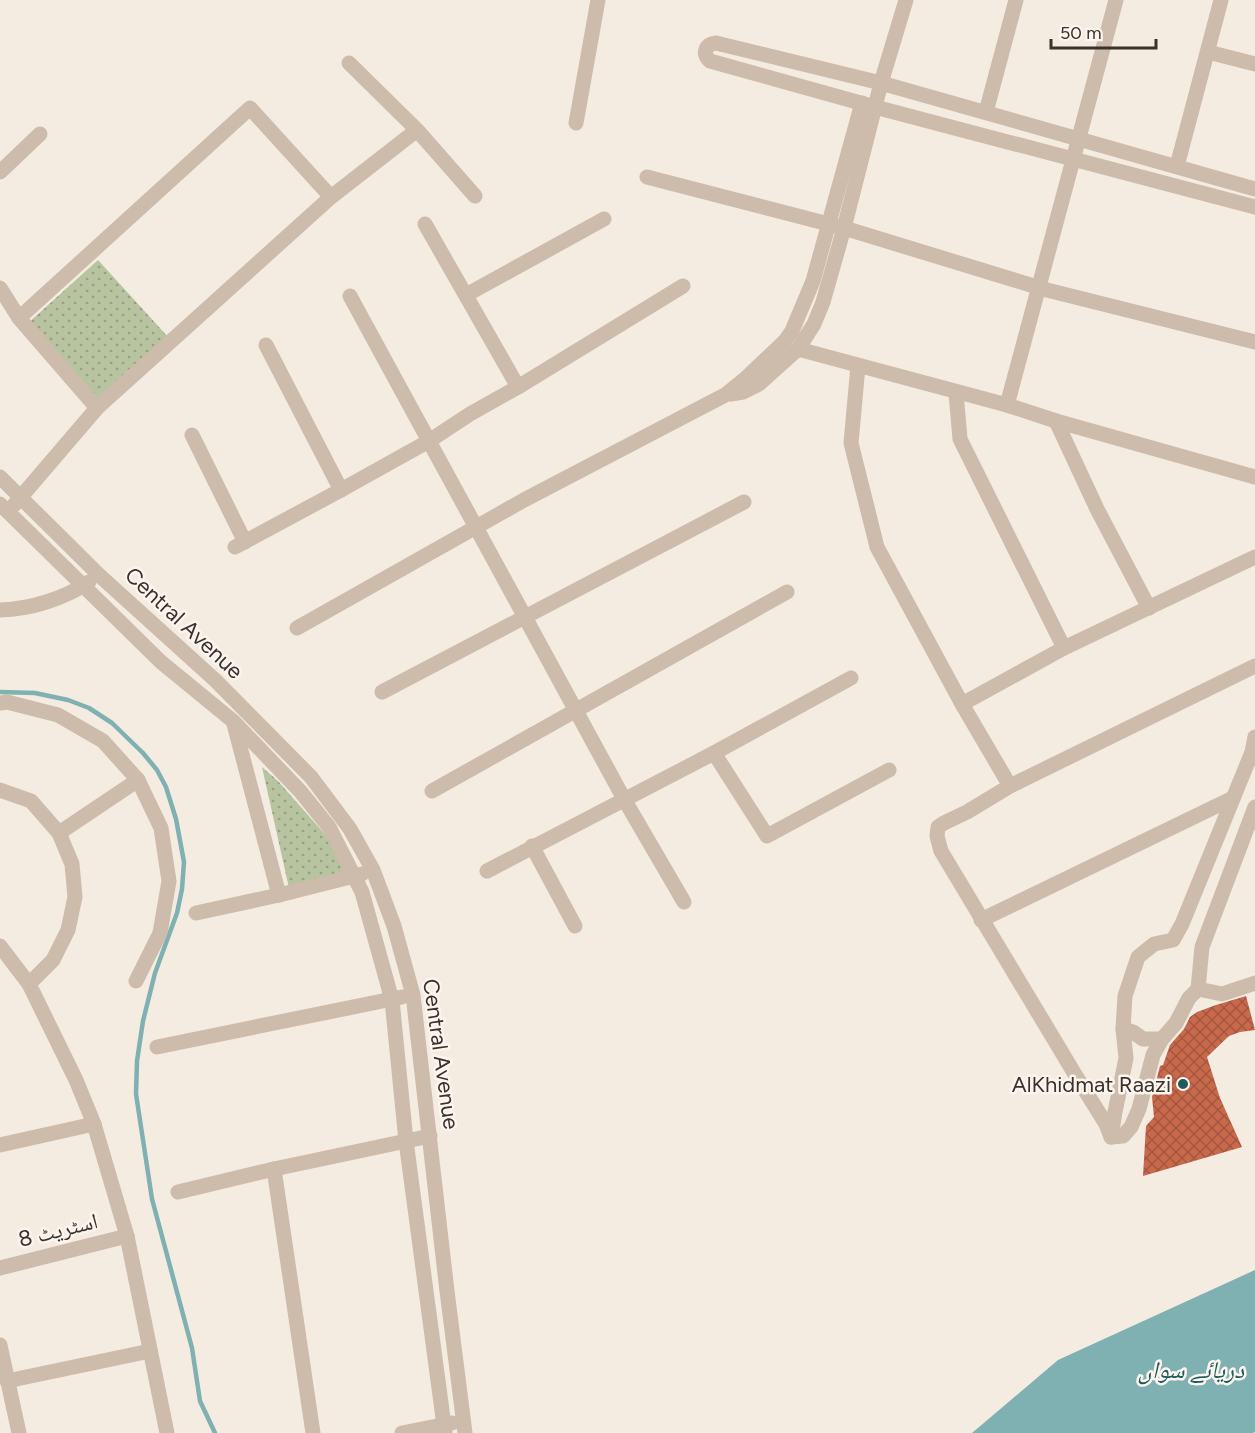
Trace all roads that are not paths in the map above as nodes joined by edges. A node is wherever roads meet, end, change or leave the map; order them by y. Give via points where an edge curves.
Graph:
1 (598, 0) edge
2 (906, 0) edge
3 (1016, 0) edge
4 (1116, 0) edge
5 (1221, 0) edge
6 (1208, 52) junction
7 (350, 63) dead end
8 (1255, 64) edge
9 (881, 82) junction
10 (868, 105) junction
11 (986, 112) junction
12 (576, 123) dead end
13 (417, 130) junction
14 (40, 134) dead end
15 (1078, 138) junction
16 (1073, 159) junction
17 (1177, 166) junction
18 (0, 172) edge
19 (647, 177) dead end
20 (1255, 189) edge
21 (475, 196) dead end
22 (331, 197) junction
23 (1255, 207) edge
24 (604, 219) dead end
25 (425, 224) dead end
26 (829, 224) junction
27 (844, 228) junction
28 (683, 286) dead end
29 (1039, 287) junction
30 (0, 288) edge
31 (466, 295) junction
32 (350, 296) dead end
33 (19, 318) junction
34 (1255, 342) edge
35 (266, 345) dead end
36 (798, 350) junction
37 (858, 366) junction
38 (518, 387) junction
39 (956, 393) junction
40 (725, 395) junction
41 (1007, 405) junction
42 (97, 408) junction
43 (1056, 421) junction
44 (192, 435) dead end
45 (429, 441) junction
46 (0, 477) edge
47 (1255, 477) edge
48 (341, 490) junction
49 (20, 498) junction
50 (744, 502) dead end
51 (4, 508) edge
52 (476, 527) junction
53 (1255, 556) edge
54 (99, 575) junction
55 (83, 586) junction
56 (787, 592) dead end
57 (1149, 608) junction
58 (0, 610) edge
59 (525, 617) junction
60 (297, 628) dead end
61 (1064, 648) junction
62 (1255, 666) edge
63 (851, 678) dead end
64 (215, 680) junction
65 (382, 692) dead end
66 (0, 703) edge
67 (962, 704) junction
68 (575, 710) junction
69 (233, 721) junction
70 (1255, 737) edge
71 (714, 753) junction
72 (889, 770) dead end
73 (138, 780) junction
74 (1010, 786) junction
75 (0, 790) edge
76 (432, 791) dead end
77 (1233, 798) junction
78 (624, 799) junction
79 (1255, 807) edge
80 (59, 833) junction
81 (532, 846) junction
82 (373, 870) junction
83 (487, 871) dead end
84 (354, 877) junction
85 (279, 895) junction
86 (684, 902) dead end
87 (196, 913) dead end
88 (981, 920) junction
89 (575, 926) dead end
90 (1173, 940) junction
91 (0, 946) edge
92 (1202, 947) junction
93 (136, 981) dead end
94 (1255, 983) edge
95 (29, 984) junction
96 (1198, 989) junction
97 (413, 995) junction
98 (392, 1000) junction
99 (1123, 1029) junction
100 (1162, 1039) junction
101 (157, 1047) dead end
102 (94, 1124) junction
103 (430, 1136) junction
104 (1112, 1137) junction
105 (406, 1141) junction
106 (0, 1145) edge
107 (274, 1169) junction
108 (178, 1192) dead end
109 (127, 1236) junction
110 (0, 1268) edge
111 (0, 1345) edge
112 (150, 1351) junction
113 (7, 1381) junction
114 (465, 1427) edge
115 (444, 1429) edge
116 (19, 1433) edge
117 (167, 1433) edge
118 (314, 1433) edge
119 (402, 1433) edge

1 - 12 street
2 - 9 street
3 - 11 street
4 - 15 street
5 - 6 street
6 - 8 street
6 - 17 street
7 - 13 street
9 - 10 street
9 - 10 street via 716,43 706,50 710,61
9 - 11 street
10 - 16 street
10 - 26 street
10 - 27 street
11 - 15 street
13 - 21 street
13 - 22 street
14 - 18 street
15 - 16 street
15 - 17 street
16 - 23 street
16 - 29 street
17 - 20 street
19 - 26 street
22 - 33 street via 250,108
22 - 42 street
24 - 31 street
25 - 31 street
26 - 27 street
26 - 40 street via 813,281 792,331
27 - 29 street
27 - 36 street via 823,302
28 - 38 street
29 - 34 street
29 - 41 street
30 - 33 street
31 - 38 street
32 - 45 street
33 - 42 street
35 - 48 street
36 - 37 street
36 - 40 street via 759,384
37 - 39 street
37 - 67 street via 851,443 877,547
38 - 45 street
39 - 41 street
39 - 61 street via 960,439
40 - 52 street
41 - 43 street
42 - 49 street
43 - 47 street
43 - 57 street
44 - 48 street via 240,544
45 - 48 street
45 - 52 street
46 - 49 street, Central Avenue
49 - 51 street
49 - 54 street, Central Avenue
50 - 59 street
51 - 55 street, Central Avenue
52 - 59 street
52 - 60 street
53 - 57 street
54 - 55 street
54 - 64 street, Central Avenue
55 - 58 street via 51,601
55 - 69 street, Central Avenue via 161,662
56 - 68 street
57 - 61 street
59 - 65 street
59 - 68 street
61 - 67 street
62 - 74 street
63 - 71 street
64 - 69 street
64 - 82 street, Central Avenue via 311,777 350,829
66 - 73 street via 58,715 103,741
67 - 74 street
68 - 76 street
68 - 78 street
69 - 84 street, Central Avenue via 329,827
69 - 85 street
70 - 77 street
71 - 72 street via 767,836
71 - 78 street
73 - 80 street
73 - 93 street via 161,828 169,881 160,933
74 - 88 street via 938,827 940,852
75 - 80 street via 31,801
77 - 88 street
77 - 90 street
78 - 81 street
78 - 86 street
79 - 92 street
80 - 95 street via 72,864 75,897 68,930 53,960
81 - 83 street
81 - 89 street
82 - 84 street
82 - 97 street, Central Avenue
84 - 85 street
84 - 98 street, Central Avenue via 362,892
85 - 87 street
88 - 104 street
90 - 92 street via 1191,940
90 - 99 street via 1154,944 1138,957 1125,996
91 - 95 street
92 - 96 street
94 - 96 street via 1222,994
95 - 102 street
96 - 100 street
97 - 98 street
97 - 103 street, Central Avenue
98 - 101 street
98 - 105 street, Central Avenue
99 - 100 street via 1143,1038
99 - 104 street via 1126,1059
100 - 104 street via 1153,1055 1131,1128 1123,1136
102 - 106 street
102 - 109 street
103 - 105 street
103 - 114 street, Central Avenue
105 - 107 street
105 - 115 street, Central Avenue
107 - 108 street
107 - 118 street
109 - 110 street, اسٹریٹ 8
109 - 112 street
111 - 113 street
112 - 113 street
112 - 117 street
113 - 116 street
114 - 115 street
115 - 119 street

